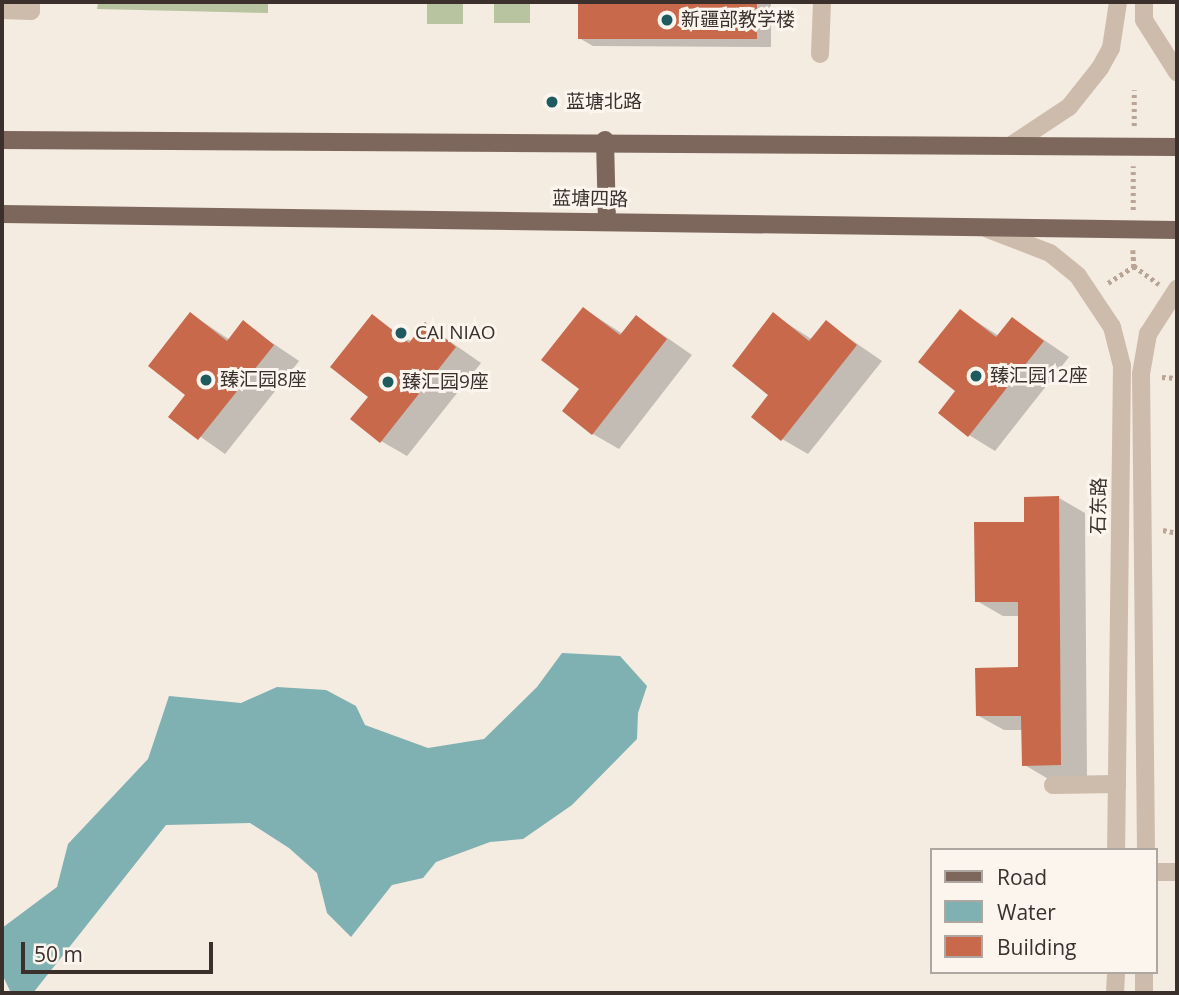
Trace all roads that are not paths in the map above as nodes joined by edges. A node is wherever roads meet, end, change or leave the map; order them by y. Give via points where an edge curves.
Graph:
1 (31, 2) edge
2 (822, 2) edge
3 (1118, 2) edge
4 (2, 10) edge
5 (1144, 11) edge
6 (820, 54) dead end
7 (1177, 72) edge
8 (2, 140) edge
9 (605, 140) junction
10 (1013, 144) junction
11 (1177, 147) edge
12 (2, 215) edge
13 (607, 220) junction
14 (988, 229) junction
15 (1177, 230) edge
16 (1175, 291) edge
17 (1117, 783) junction
18 (1053, 785) dead end
19 (1116, 848) edge
20 (1146, 848) edge
21 (1158, 872) edge
22 (1177, 872) edge
23 (1115, 974) edge
24 (1144, 974) edge
25 (1115, 993) edge
26 (1144, 993) edge

1 - 4 street via 31,11
2 - 6 street
3 - 10 street via 1118,22 1100,68 1069,107
5 - 7 street
8 - 9 main road
9 - 10 main road
9 - 13 main road
10 - 11 main road
12 - 13 main road, 蓝塘四路
13 - 14 main road, 蓝塘四路
14 - 15 main road, 蓝塘四路
14 - 17 street, 石东路 via 1050,253 1093,293 1112,327 1122,366
16 - 20 street via 1148,334 1141,374
17 - 18 street
17 - 19 street, 石东路
21 - 22 street
23 - 25 street
24 - 26 street

